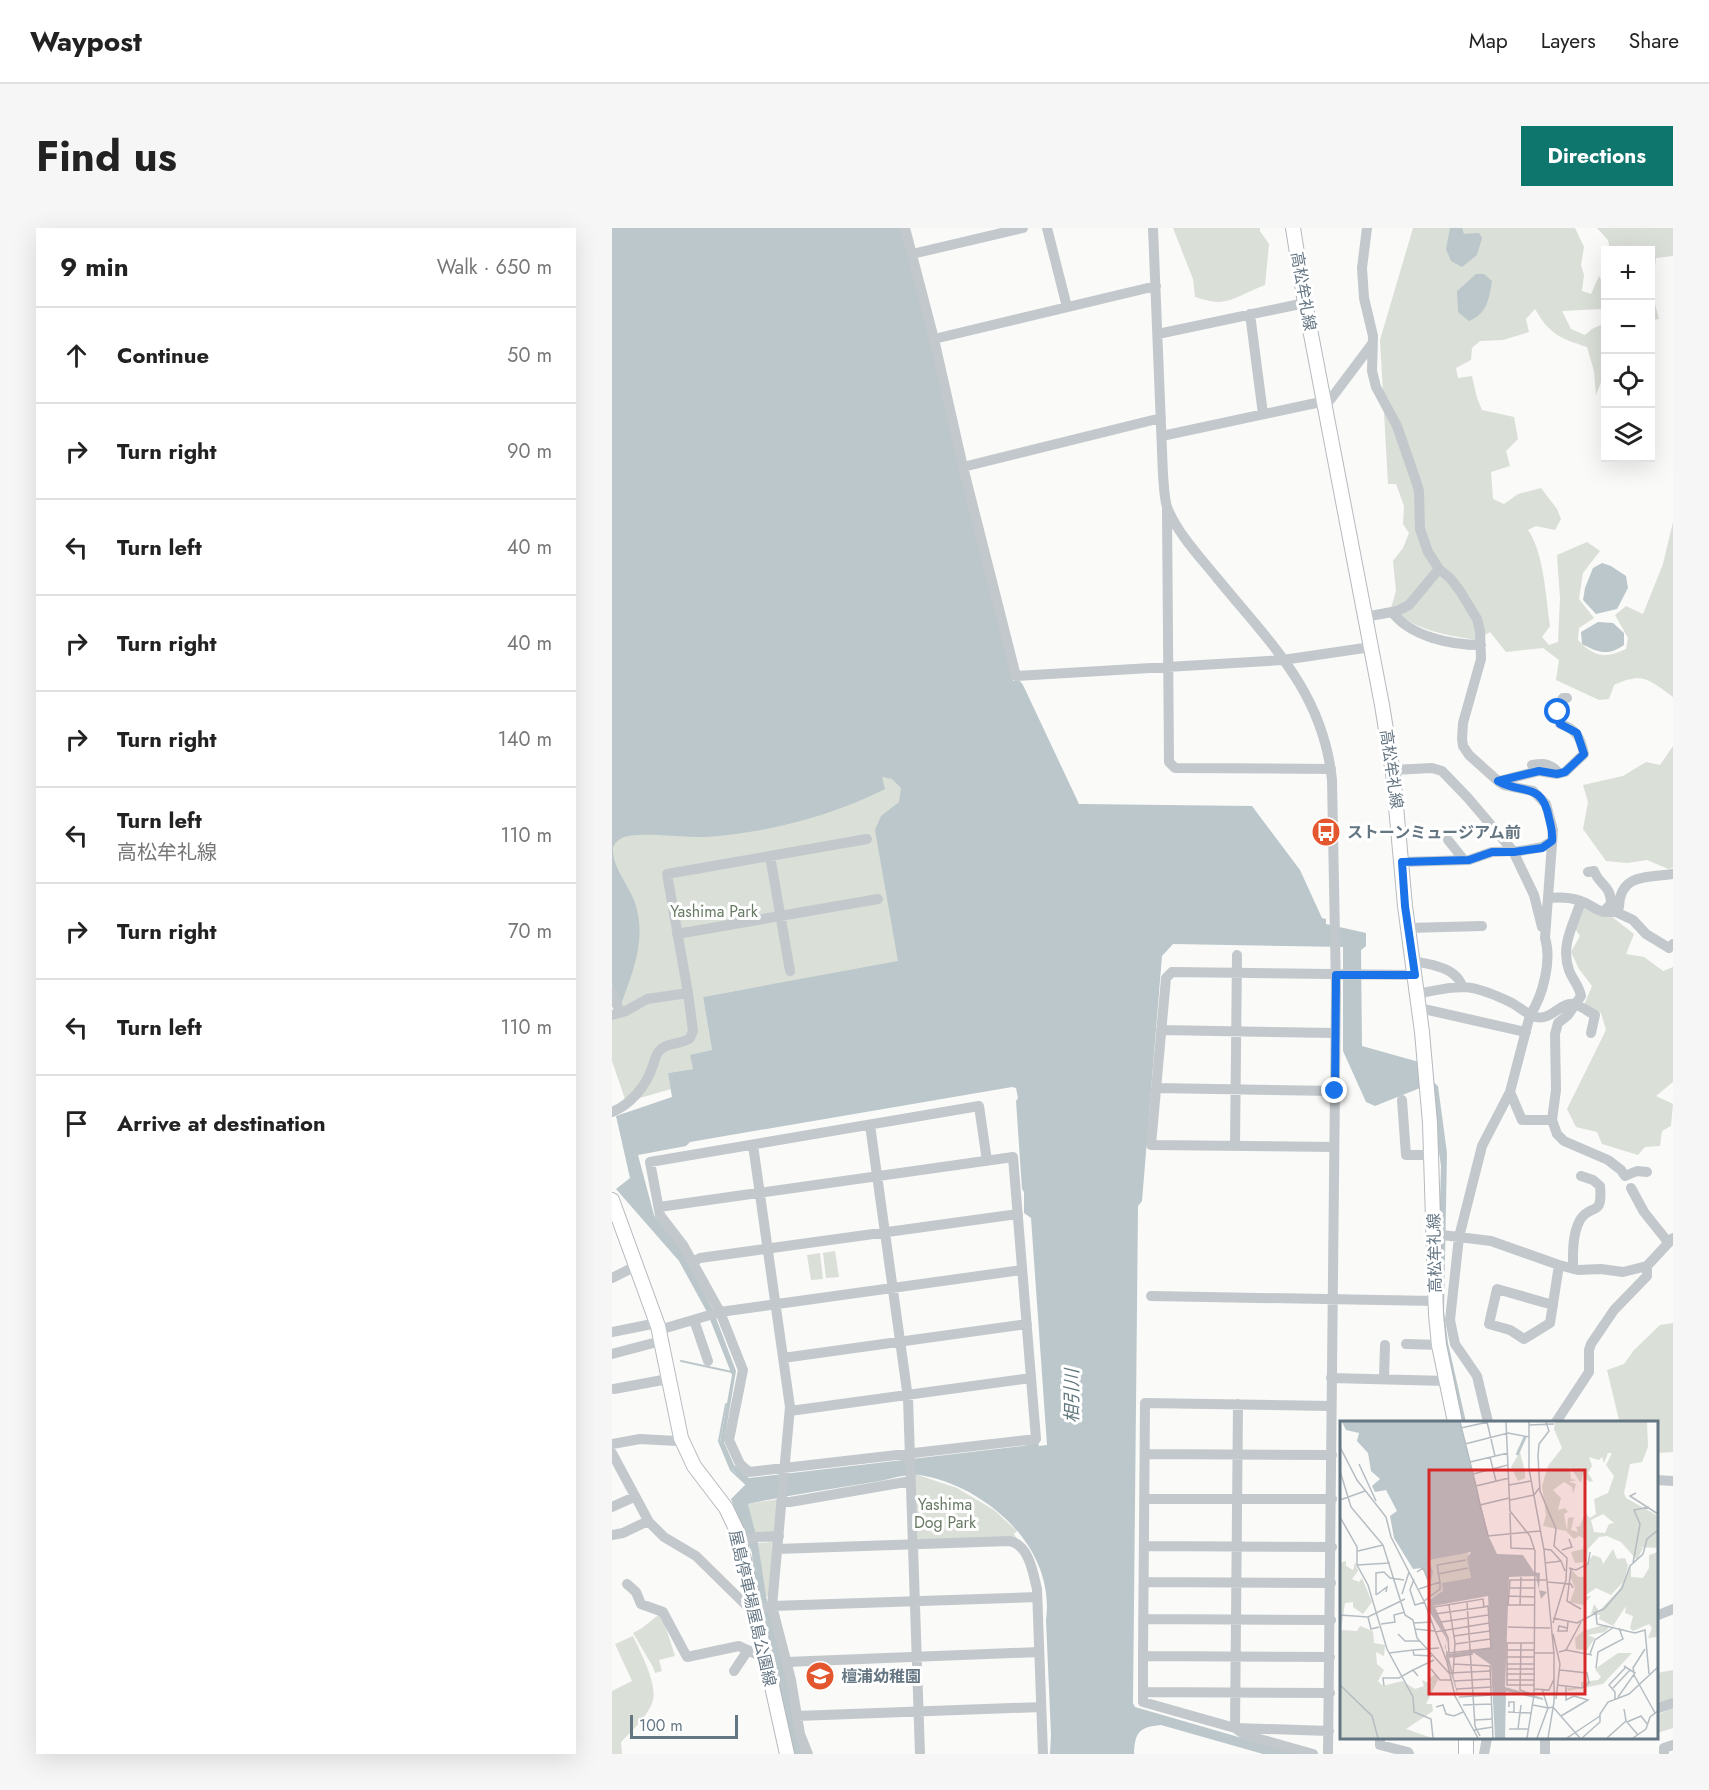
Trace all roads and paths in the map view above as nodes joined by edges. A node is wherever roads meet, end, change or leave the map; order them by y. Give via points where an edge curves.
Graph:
1 (905, 228) edge
2 (1023, 228) edge
3 (1047, 228) edge
4 (1153, 228) edge
5 (1293, 228) edge
6 (1367, 228) edge
7 (912, 254) junction
8 (1156, 286) junction
9 (1305, 303) junction
10 (1067, 307) junction
11 (1250, 314) junction
12 (1158, 334) junction
13 (934, 339) junction
14 (1372, 344) junction
15 (1324, 401) junction
16 (1263, 414) junction
17 (1161, 418) junction
18 (1162, 436) junction
19 (963, 466) junction
20 (1167, 507) junction
21 (1439, 569) junction
22 (1392, 612) junction
23 (1365, 617) junction
24 (1481, 645) junction
25 (1371, 647) junction
26 (1283, 660) junction
27 (1169, 667) junction
28 (1567, 698) dead end
29 (1532, 765) dead end
30 (1331, 769) junction
31 (1393, 770) junction
32 (1559, 773) junction
33 (1498, 781) junction
34 (867, 839) dead end
35 (1448, 840) dead end
36 (1552, 841) junction
37 (1514, 851) junction
38 (770, 856) junction
39 (1464, 860) junction
40 (1402, 862) junction
41 (1588, 872) dead end
42 (1673, 874) edge
43 (1548, 898) junction
44 (878, 899) dead end
45 (1581, 901) junction
46 (1603, 912) junction
47 (1616, 912) junction
48 (780, 916) junction
49 (1482, 926) dead end
50 (1408, 928) junction
51 (677, 934) junction
52 (1545, 938) junction
53 (1673, 944) edge
54 (1237, 955) dead end
55 (1414, 968) junction
56 (790, 971) dead end
57 (1237, 973) junction
58 (1338, 975) junction
59 (1462, 986) junction
60 (612, 991) edge
61 (688, 993) junction
62 (1418, 1001) junction
63 (1576, 1004) junction
64 (616, 1014) edge
65 (1530, 1015) junction
66 (1161, 1030) junction
67 (1236, 1031) junction
68 (1526, 1032) junction
69 (1335, 1033) junction
70 (1591, 1033) dead end
71 (1156, 1088) junction
72 (1236, 1089) junction
73 (1335, 1091) junction
74 (1510, 1092) junction
75 (1402, 1100) dead end
76 (612, 1112) edge
77 (1552, 1120) junction
78 (870, 1125) junction
79 (753, 1145) junction
80 (1235, 1146) junction
81 (1334, 1147) junction
82 (1432, 1155) junction
83 (987, 1161) junction
84 (1647, 1172) dead end
85 (877, 1176) junction
86 (1581, 1176) dead end
87 (1631, 1188) dead end
88 (760, 1193) junction
89 (612, 1200) edge
90 (659, 1207) junction
91 (1018, 1214) junction
92 (885, 1232) junction
93 (1434, 1234) junction
94 (1459, 1238) junction
95 (1670, 1240) edge
96 (768, 1249) junction
97 (693, 1262) junction
98 (1559, 1265) junction
99 (636, 1266) junction
100 (1647, 1266) junction
101 (1573, 1269) junction
102 (1022, 1270) junction
103 (612, 1278) edge
104 (893, 1288) junction
105 (1151, 1296) dead end
106 (1332, 1299) junction
107 (1435, 1301) junction
108 (776, 1304) junction
109 (1553, 1305) junction
110 (708, 1315) junction
111 (1027, 1324) junction
112 (659, 1331) junction
113 (612, 1332) edge
114 (901, 1342) junction
115 (1406, 1344) dead end
116 (1385, 1345) dead end
117 (1439, 1345) junction
118 (612, 1354) edge
119 (783, 1358) junction
120 (708, 1361) dead end
121 (1031, 1378) junction
122 (1331, 1378) junction
123 (668, 1379) junction
124 (1384, 1379) junction
125 (1448, 1381) junction
126 (614, 1389) dead end
127 (908, 1395) junction
128 (1238, 1404) junction
129 (1331, 1406) junction
130 (790, 1411) junction
131 (1455, 1421) edge
132 (1488, 1421) edge
133 (1557, 1421) edge
134 (681, 1439) junction
135 (612, 1444) edge
136 (612, 1453) edge
137 (1145, 1454) junction
138 (1237, 1455) junction
139 (1332, 1455) junction
140 (910, 1456) junction
141 (784, 1471) junction
142 (1337, 1473) edge
143 (911, 1479) junction
144 (1658, 1480) edge
145 (1673, 1481) edge
146 (634, 1497) junction
147 (782, 1499) junction
148 (1144, 1499) junction
149 (1236, 1499) junction
150 (1332, 1499) junction
151 (612, 1507) edge
152 (648, 1521) junction
153 (612, 1535) edge
154 (778, 1536) junction
155 (748, 1540) junction
156 (913, 1544) junction
157 (1144, 1546) junction
158 (1237, 1546) junction
159 (1332, 1547) junction
160 (777, 1549) junction
161 (1144, 1582) junction
162 (1236, 1582) junction
163 (1331, 1583) junction
164 (627, 1584) dead end
165 (1037, 1597) junction
166 (915, 1601) junction
167 (772, 1606) junction
168 (1673, 1609) edge
169 (755, 1610) junction
170 (1658, 1615) edge
171 (1143, 1619) junction
172 (1236, 1619) junction
173 (1331, 1620) junction
174 (748, 1650) junction
175 (1039, 1652) junction
176 (764, 1654) junction
177 (917, 1656) junction
178 (1143, 1656) junction
179 (1236, 1656) junction
180 (1330, 1657) junction
181 (786, 1662) junction
182 (734, 1671) dead end
183 (1143, 1692) junction
184 (1235, 1693) junction
185 (1330, 1693) junction
186 (1673, 1703) edge
187 (1041, 1707) junction
188 (1658, 1708) edge
189 (919, 1712) junction
190 (1329, 1715) junction
191 (1340, 1715) edge
192 (796, 1716) junction
193 (1235, 1728) junction
194 (1329, 1731) junction
195 (1380, 1739) edge
196 (1487, 1739) edge
197 (1673, 1745) edge
198 (787, 1754) edge
199 (808, 1754) edge
200 (920, 1754) edge
201 (1043, 1754) edge
202 (1313, 1754) edge
203 (1328, 1754) edge
204 (1409, 1754) edge
205 (1484, 1754) edge
206 (1664, 1754) edge

1 - 7 street
2 - 7 street
3 - 10 street
4 - 8 street
5 - 9 main road, 高松牟礼線
6 - 14 street via 1362,282
7 - 13 street
8 - 10 street
8 - 12 street
9 - 11 street
9 - 15 main road, 高松牟礼線
10 - 13 street
11 - 12 street
11 - 16 street
12 - 17 street
13 - 19 street
14 - 15 street via 1330,400
14 - 21 street via 1376,387 1397,426 1419,491 1420,528
15 - 16 street
15 - 23 main road, 高松牟礼線
16 - 18 street
17 - 18 street
17 - 19 street
18 - 20 street
19 - 27 street via 1016,676
20 - 26 street via 1190,544
20 - 27 street
21 - 22 street via 1408,605
21 - 24 street via 1470,604 1479,625
22 - 23 street
22 - 24 street via 1417,631 1456,644
23 - 25 main road, 高松牟礼線
24 - 33 street via 1462,739 1469,754
25 - 26 street
25 - 31 main road, 高松牟礼線
26 - 27 street
26 - 30 street via 1316,713
27 - 30 street via 1169,762 1174,768
28 - 32 street via 1560,702 1560,724 1577,733 1584,754
29 - 32 street via 1546,763
30 - 58 street
31 - 37 street via 1442,771
31 - 40 main road, 高松牟礼線
32 - 33 street via 1539,771
33 - 36 street via 1540,796 1553,830
34 - 38 street
35 - 39 street
36 - 37 street via 1542,848
36 - 43 street
37 - 39 street
37 - 52 street via 1534,895
38 - 48 street
38 - 51 street via 667,874
39 - 40 street
40 - 50 main road, 高松牟礼線
41 - 46 street via 1594,871 1598,881 1609,890 1611,904
42 - 47 street via 1623,886
43 - 45 street
43 - 52 street
44 - 48 street
45 - 46 street
45 - 63 street via 1570,927 1566,957 1579,986 1581,996
46 - 47 street
47 - 53 street via 1669,948
48 - 51 street
48 - 56 street
49 - 50 street
50 - 55 main road, 高松牟礼線
51 - 61 street
52 - 65 street via 1548,949 1544,976
54 - 57 street
55 - 58 street
55 - 59 street via 1435,965 1450,972
55 - 62 main road, 高松牟礼線
57 - 58 street
57 - 66 street via 1172,972 1166,978
57 - 67 street
58 - 69 street
59 - 62 street
59 - 65 street via 1485,991
60 - 64 street
61 - 64 street via 647,999
61 - 76 street via 692,1035 687,1041 661,1049 648,1078 624,1107
62 - 68 street
62 - 82 main road, 高松牟礼線
63 - 65 street via 1568,1004 1544,1018
63 - 70 street via 1595,1016
63 - 77 street via 1558,1023 1554,1034 1556,1090
65 - 68 street
66 - 67 street
66 - 71 street
67 - 69 street
67 - 72 street
68 - 74 street
69 - 73 street
71 - 72 street
71 - 80 street via 1151,1145
72 - 73 street
72 - 80 street
73 - 81 street
74 - 77 street via 1522,1120
74 - 94 street via 1482,1146
75 - 82 street via 1406,1155
77 - 84 street via 1564,1141 1608,1160 1625,1176
78 - 79 street
78 - 83 street via 979,1106
78 - 85 street
79 - 88 street
79 - 90 street via 650,1162
80 - 81 street
81 - 106 street
82 - 93 main road, 高松牟礼線
83 - 85 street
83 - 91 street via 1013,1157
85 - 88 street
85 - 92 street
86 - 101 street via 1600,1186 1601,1201 1581,1219 1573,1245
87 - 95 street via 1644,1212
88 - 90 street
88 - 96 street
89 - 99 main road, 屋島停車場屋島公園線
90 - 97 street via 660,1215
91 - 92 street
91 - 102 street
92 - 96 street
92 - 104 street
93 - 94 street
93 - 107 main road, 高松牟礼線
94 - 98 street via 1491,1241
94 - 132 street via 1452,1333 1461,1355 1477,1376
95 - 100 street
96 - 97 street
96 - 108 street
97 - 110 street
98 - 101 street
98 - 109 street
99 - 103 street
99 - 112 main road, 屋島停車場屋島公園線
100 - 101 street via 1623,1272
100 - 133 street via 1647,1276 1614,1310 1591,1344 1589,1372
102 - 104 street
102 - 111 street
104 - 108 street
104 - 114 street
105 - 106 street
106 - 107 street
106 - 122 street
107 - 117 main road, 高松牟礼線
108 - 110 street
108 - 119 street
109 - 109 street via 1550,1323 1524,1339 1488,1324 1497,1290
110 - 112 street
110 - 120 street via 700,1349
110 - 141 street via 743,1370 729,1440 740,1464 748,1472
111 - 114 street
111 - 121 street
112 - 113 street
112 - 118 street
112 - 123 main road, 屋島停車場屋島公園線
114 - 119 street
114 - 127 street
115 - 117 street
116 - 124 street
117 - 125 main road, 高松牟礼線
119 - 130 street
121 - 127 street
121 - 140 street via 1036,1439
122 - 124 street
122 - 129 street
123 - 126 street
123 - 134 main road, 屋島停車場屋島公園線
124 - 125 street
125 - 131 main road, 高松牟礼線
127 - 130 street
127 - 140 street
128 - 129 street
128 - 137 street via 1145,1403
128 - 138 street
129 - 139 street
130 - 141 street
134 - 135 street
134 - 155 main road, 屋島停車場屋島公園線 via 694,1466
136 - 146 street
137 - 138 street
137 - 148 street
138 - 139 street
138 - 149 street
139 - 142 street
140 - 141 street
140 - 143 street
141 - 147 street
142 - 150 street
143 - 147 street via 790,1502
143 - 156 street
144 - 145 street
146 - 151 street
146 - 152 street
147 - 154 street
148 - 149 street
148 - 157 street
149 - 150 street
149 - 158 street
150 - 159 street
152 - 153 street
152 - 169 street via 664,1537 700,1560
154 - 155 street
154 - 160 street
155 - 169 main road, 屋島停車場屋島公園線
156 - 160 street
156 - 165 street via 1013,1541 1031,1564
156 - 166 street
157 - 158 street
157 - 161 street
158 - 159 street
158 - 162 street
159 - 163 street
160 - 167 street
161 - 162 street
161 - 171 street
162 - 163 street
162 - 172 street
163 - 173 street
164 - 174 street via 641,1604 663,1612 687,1657 739,1646
165 - 166 street
165 - 175 street
166 - 167 street
166 - 177 street
167 - 169 street
167 - 181 street
168 - 170 street
169 - 176 main road, 屋島停車場屋島公園線
171 - 172 street
171 - 178 street
172 - 173 street
172 - 179 street
173 - 180 street
174 - 176 street
174 - 182 street
175 - 177 street
175 - 187 street
176 - 198 main road, 屋島停車場屋島公園線
177 - 181 street
177 - 189 street
178 - 179 street
178 - 183 street
179 - 180 street
179 - 184 street
180 - 185 street
181 - 192 street
183 - 184 street
183 - 193 street via 1143,1702
184 - 185 street
184 - 193 street
185 - 190 street
186 - 188 street
187 - 189 street
187 - 201 street
189 - 192 street
189 - 200 street
190 - 191 street
190 - 194 street
192 - 199 street
193 - 194 street
193 - 202 street via 1245,1735
194 - 203 street
195 - 204 street via 1380,1745
196 - 205 street
197 - 206 street via 1664,1748

